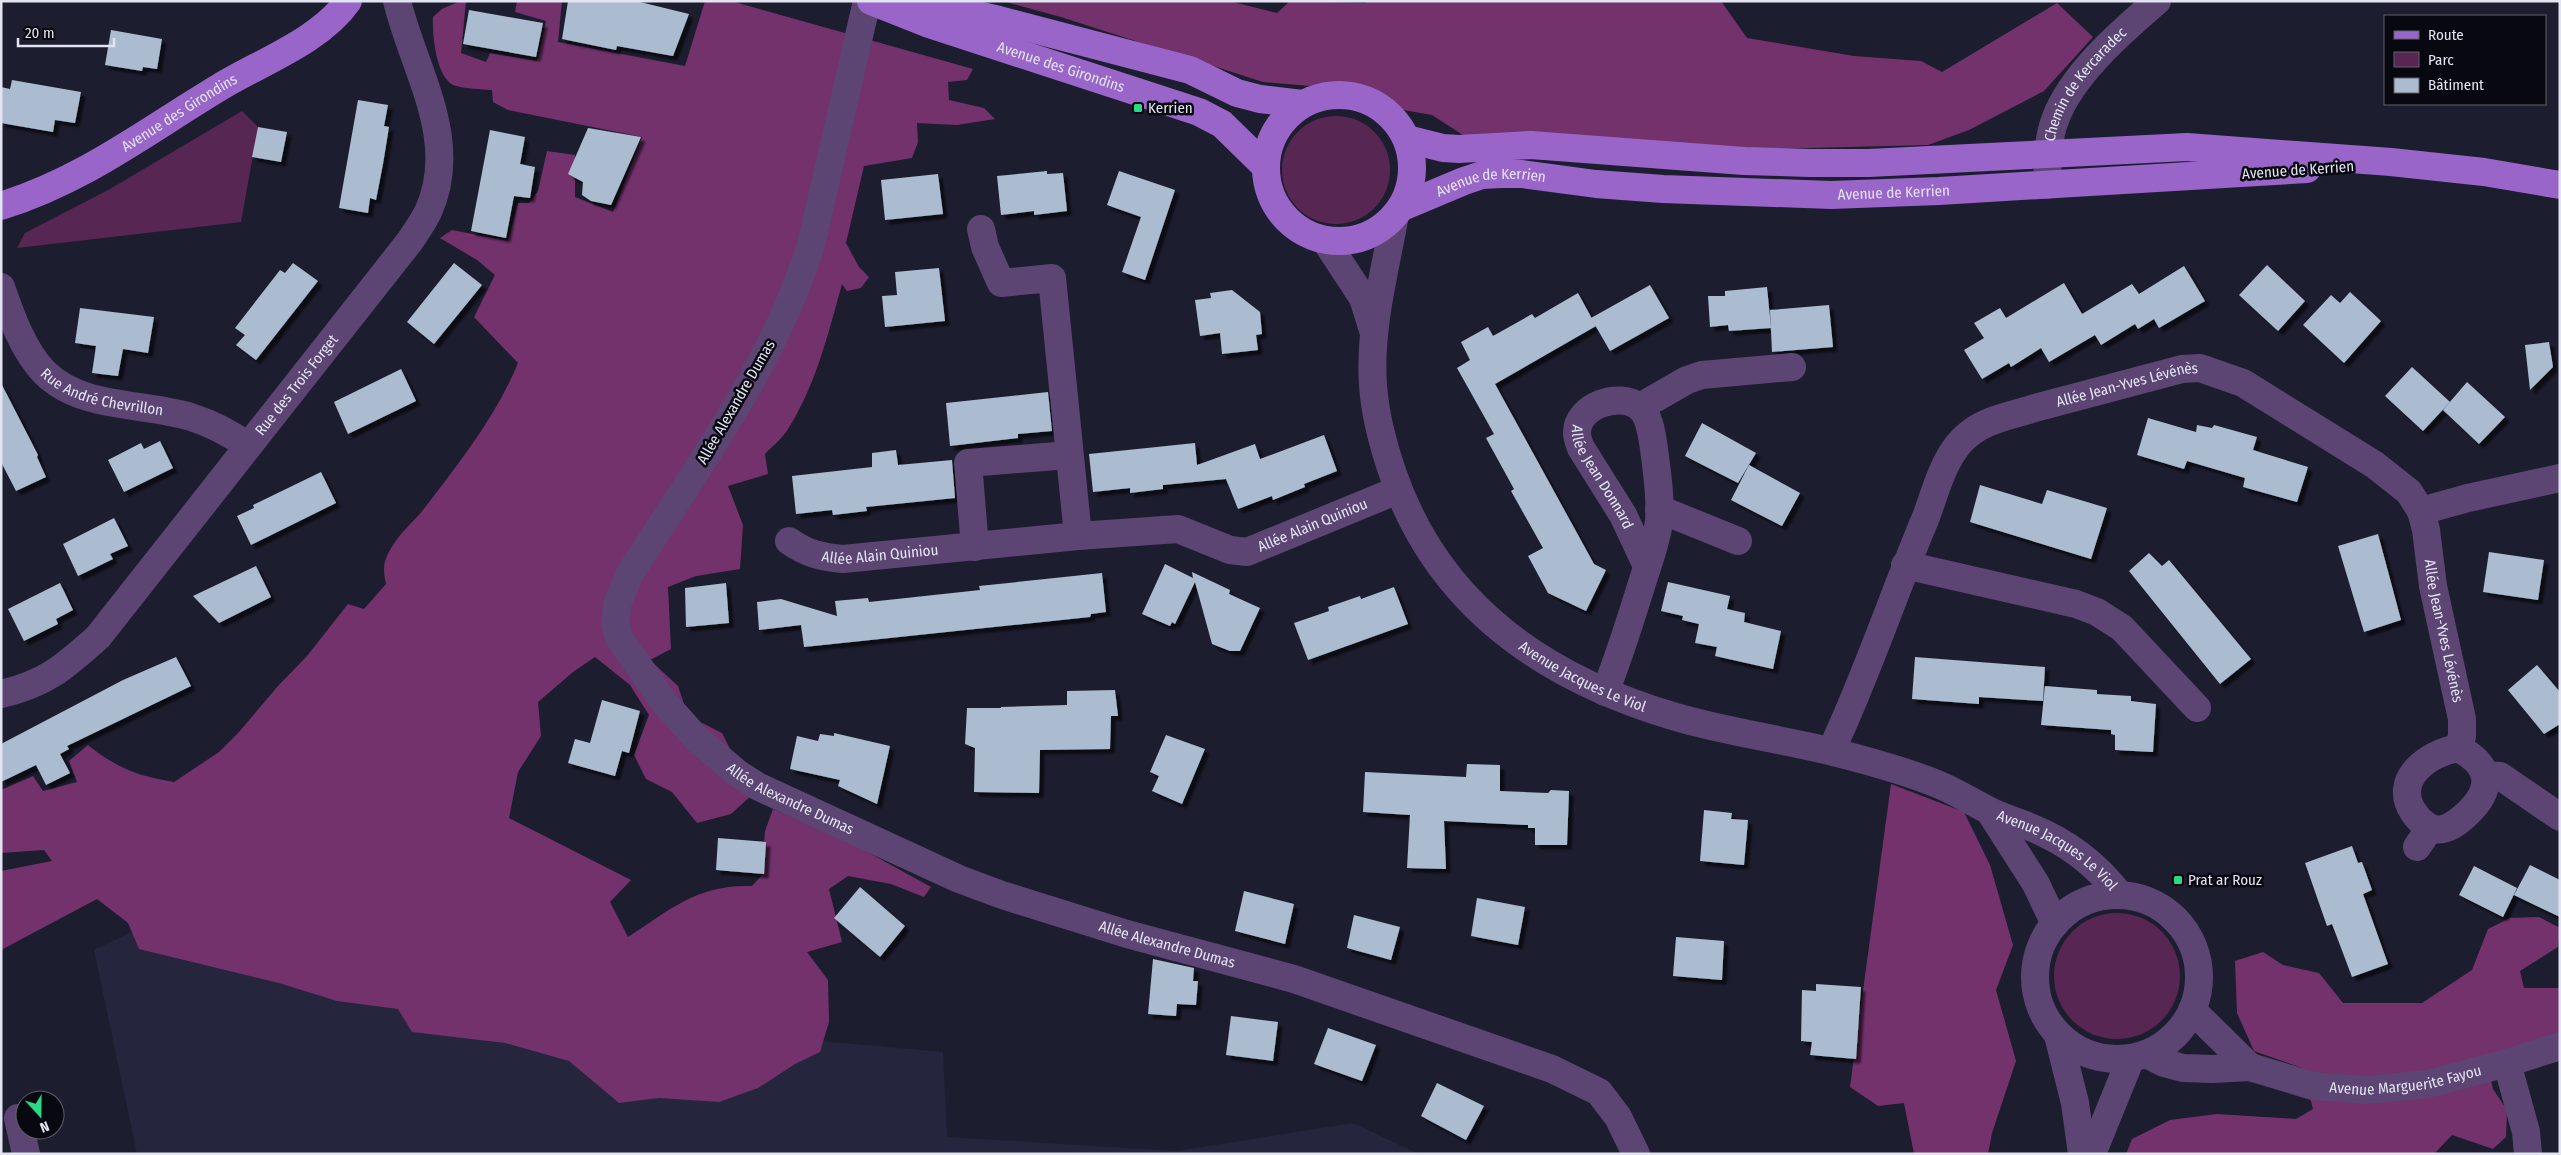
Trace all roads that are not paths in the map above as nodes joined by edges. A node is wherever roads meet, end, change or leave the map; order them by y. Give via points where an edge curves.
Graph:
1 (348, 1) edge
2 (397, 1) edge
3 (867, 1) edge
4 (871, 1) edge
5 (885, 1) edge
6 (2157, 1) edge
7 (936, 10) edge
8 (1302, 104) junction
9 (1407, 139) junction
10 (2048, 152) junction
11 (2391, 162) junction
12 (1265, 166) junction
13 (2047, 185) junction
14 (2560, 185) edge
15 (1, 206) edge
16 (1399, 211) junction
17 (981, 229) dead end
18 (1325, 240) junction
19 (1, 287) edge
20 (1374, 331) junction
21 (1792, 367) dead end
22 (1640, 407) junction
23 (248, 446) junction
24 (1069, 455) junction
25 (2560, 478) edge
26 (1398, 490) junction
27 (1659, 509) junction
28 (2421, 512) junction
29 (1078, 536) junction
30 (789, 541) dead end
31 (1738, 542) dead end
32 (975, 547) junction
33 (1906, 565) junction
34 (1647, 566) junction
35 (1605, 692) junction
36 (1, 694) edge
37 (2197, 708) dead end
38 (2458, 748) junction
39 (1831, 751) junction
40 (2485, 775) junction
41 (1990, 812) junction
42 (2560, 817) edge
43 (2120, 895) junction
44 (2056, 924) junction
45 (2192, 1010) junction
46 (2058, 1035) junction
47 (2560, 1046) edge
48 (2138, 1056) junction
49 (2507, 1063) junction
50 (2250, 1067) junction
51 (23, 1140) edge
52 (26, 1154) edge
53 (1636, 1154) edge
54 (2082, 1154) edge
55 (2092, 1154) edge
56 (2528, 1154) edge

1 - 15 main road, Avenue des Girondins via 320,30 218,88 99,163 50,189
2 - 23 street, Rue des Trois Forget via 440,140 438,181 428,213 410,241
3 - 53 street, Allée Alexandre Dumas via 811,245 799,284 735,409 629,575 617,605 615,622 619,638 664,702 697,739 737,773 758,786 959,878 1092,924 1345,996 1580,1081 1599,1092 1618,1116
4 - 7 main road, Avenue des Girondins
5 - 7 main road, Avenue des Girondins
6 - 10 street, Chemin de Kercaradec via 2072,87 2054,120
7 - 8 main road, Avenue des Girondins via 1158,60 1190,70 1237,93 1260,100
7 - 12 main road, Avenue des Girondins via 1199,112 1222,124
8 - 9 main road via 1325,95 1350,95 1374,103 1394,118
8 - 12 main road via 1287,115 1276,130 1268,147
9 - 10 main road, Avenue de Kerrien via 1443,148 1531,145 1744,162 1868,163
9 - 16 main road via 1412,161 1411,184
10 - 11 main road, Avenue de Kerrien via 2187,146
10 - 13 street, Chemin de Kercaradec
11 - 13 main road, Avenue de Kerrien
11 - 14 main road, Avenue de Kerrien via 2484,172
12 - 18 main road via 1268,186 1288,222 1305,234
13 - 16 main road, Avenue de Kerrien via 1831,195 1663,189 1501,174 1482,175 1464,181
16 - 18 main road via 1381,228 1364,237 1345,241
16 - 20 street, Avenue Jacques Le Viol
17 - 24 street via 985,247 1001,283 1052,278
18 - 20 street, Avenue Jacques Le Viol via 1363,298
19 - 23 street, Rue André Chevrillon via 26,346 55,381 101,400 190,417 222,428
20 - 26 street, Avenue Jacques Le Viol via 1373,383 1377,416
21 - 22 street via 1702,375
22 - 27 street, Allée Jean Donnard via 1652,434
22 - 34 street, Allée Jean Donnard via 1627,401 1610,400 1586,413 1577,432 1581,448 1623,515
23 - 36 street, Rue des Trois Forget via 98,637 50,677
24 - 29 street
24 - 32 street via 968,464
25 - 28 street
26 - 29 street, Allée Alain Quiniou via 1247,552 1230,550 1178,529
26 - 35 street, Avenue Jacques Le Viol via 1433,556 1482,615 1539,658
27 - 31 street
27 - 34 street, Allée Jean Donnard via 1659,523
28 - 33 street, Allée Jean-Yves Lévénès via 2409,492 2394,478 2243,383 2200,368 2182,369 2010,416 1984,424 1968,434 1947,465
28 - 38 street, Allée Jean-Yves Lévénès via 2462,720
29 - 32 street, Allée Alain Quiniou
30 - 32 street, Allée Alain Quiniou via 803,552 843,559
33 - 37 street via 2076,604 2097,612 2122,628
33 - 39 street, Allée Jean-Yves Lévénès via 1856,697
34 - 35 street, Allée Jean Donnard via 1624,646
35 - 39 street, Avenue Jacques Le Viol via 1678,718
38 - 40 street via 2472,755
38 - 40 street via 2430,757 2416,770 2409,784 2408,799 2424,837 2456,824 2480,801 2486,789
39 - 41 street, Avenue Jacques Le Viol via 1940,785
40 - 42 street via 2500,776
41 - 43 street, Avenue Jacques Le Viol via 2050,835 2070,847 2104,874
41 - 44 street, Avenue Jacques Le Viol via 2036,884
43 - 44 street via 2082,903
43 - 45 street via 2150,902 2166,912 2190,939 2199,974
44 - 46 street via 2042,944 2036,962 2035,982 2038,1001
45 - 48 street via 2166,1044
45 - 50 street, Avenue Marguerite Fayou
46 - 48 street via 2079,1051 2104,1058
46 - 54 street via 2075,1103
47 - 49 street, Avenue Marguerite Fayou
48 - 50 street, Avenue Marguerite Fayou via 2183,1068
48 - 55 street
49 - 50 street, Avenue Marguerite Fayou via 2428,1084 2366,1090 2313,1086
49 - 56 street via 2526,1132
51 - 52 street

